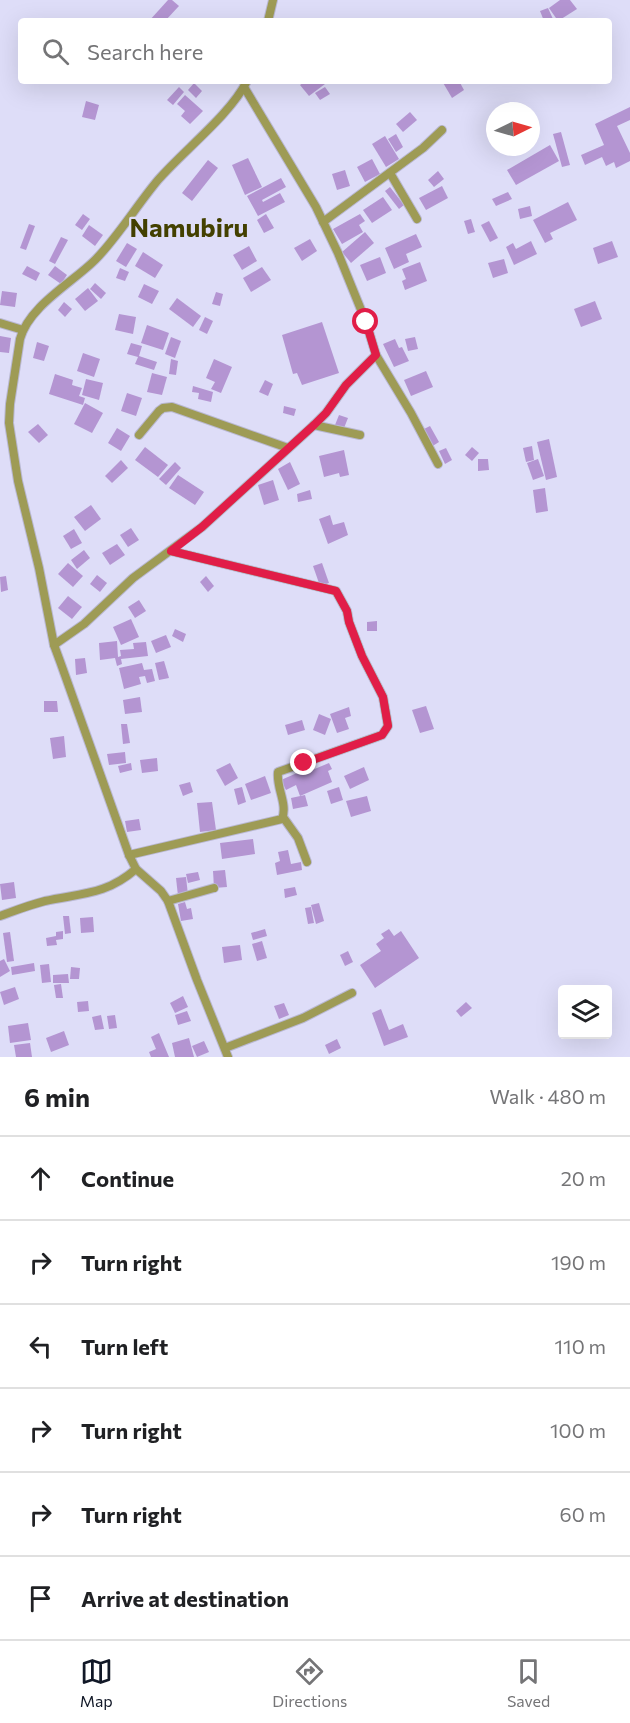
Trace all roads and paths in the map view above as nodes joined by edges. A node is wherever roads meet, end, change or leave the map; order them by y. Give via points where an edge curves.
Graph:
1 (273, 0) edge
2 (269, 18) edge
3 (246, 84) edge
4 (442, 130) dead end
5 (390, 173) junction
6 (417, 219) dead end
7 (323, 222) junction
8 (0, 323) edge
9 (23, 330) junction
10 (376, 355) junction
11 (314, 425) junction
12 (139, 435) dead end
13 (360, 435) dead end
14 (288, 448) junction
15 (438, 464) dead end
16 (171, 551) junction
17 (54, 645) junction
18 (283, 817) junction
19 (129, 855) junction
20 (307, 862) dead end
21 (136, 869) junction
22 (214, 888) dead end
23 (168, 901) junction
24 (0, 916) edge
25 (352, 993) dead end
26 (227, 1053) edge

1 - 2 street
3 - 7 street
3 - 9 street via 234,102 159,179 96,259 44,304
4 - 5 street
5 - 6 street
5 - 7 street
7 - 10 street
8 - 9 street
9 - 17 street via 9,423
10 - 11 street
10 - 15 street
11 - 13 street
11 - 14 street
12 - 14 street via 166,406
14 - 16 street
16 - 17 street
16 - 18 street via 336,591 347,611 362,656 383,697 388,726 382,735 278,772
17 - 19 street
18 - 19 street
18 - 20 street via 298,838
19 - 21 street
21 - 23 street
21 - 24 street via 110,887
22 - 23 street
23 - 26 street
25 - 26 street

